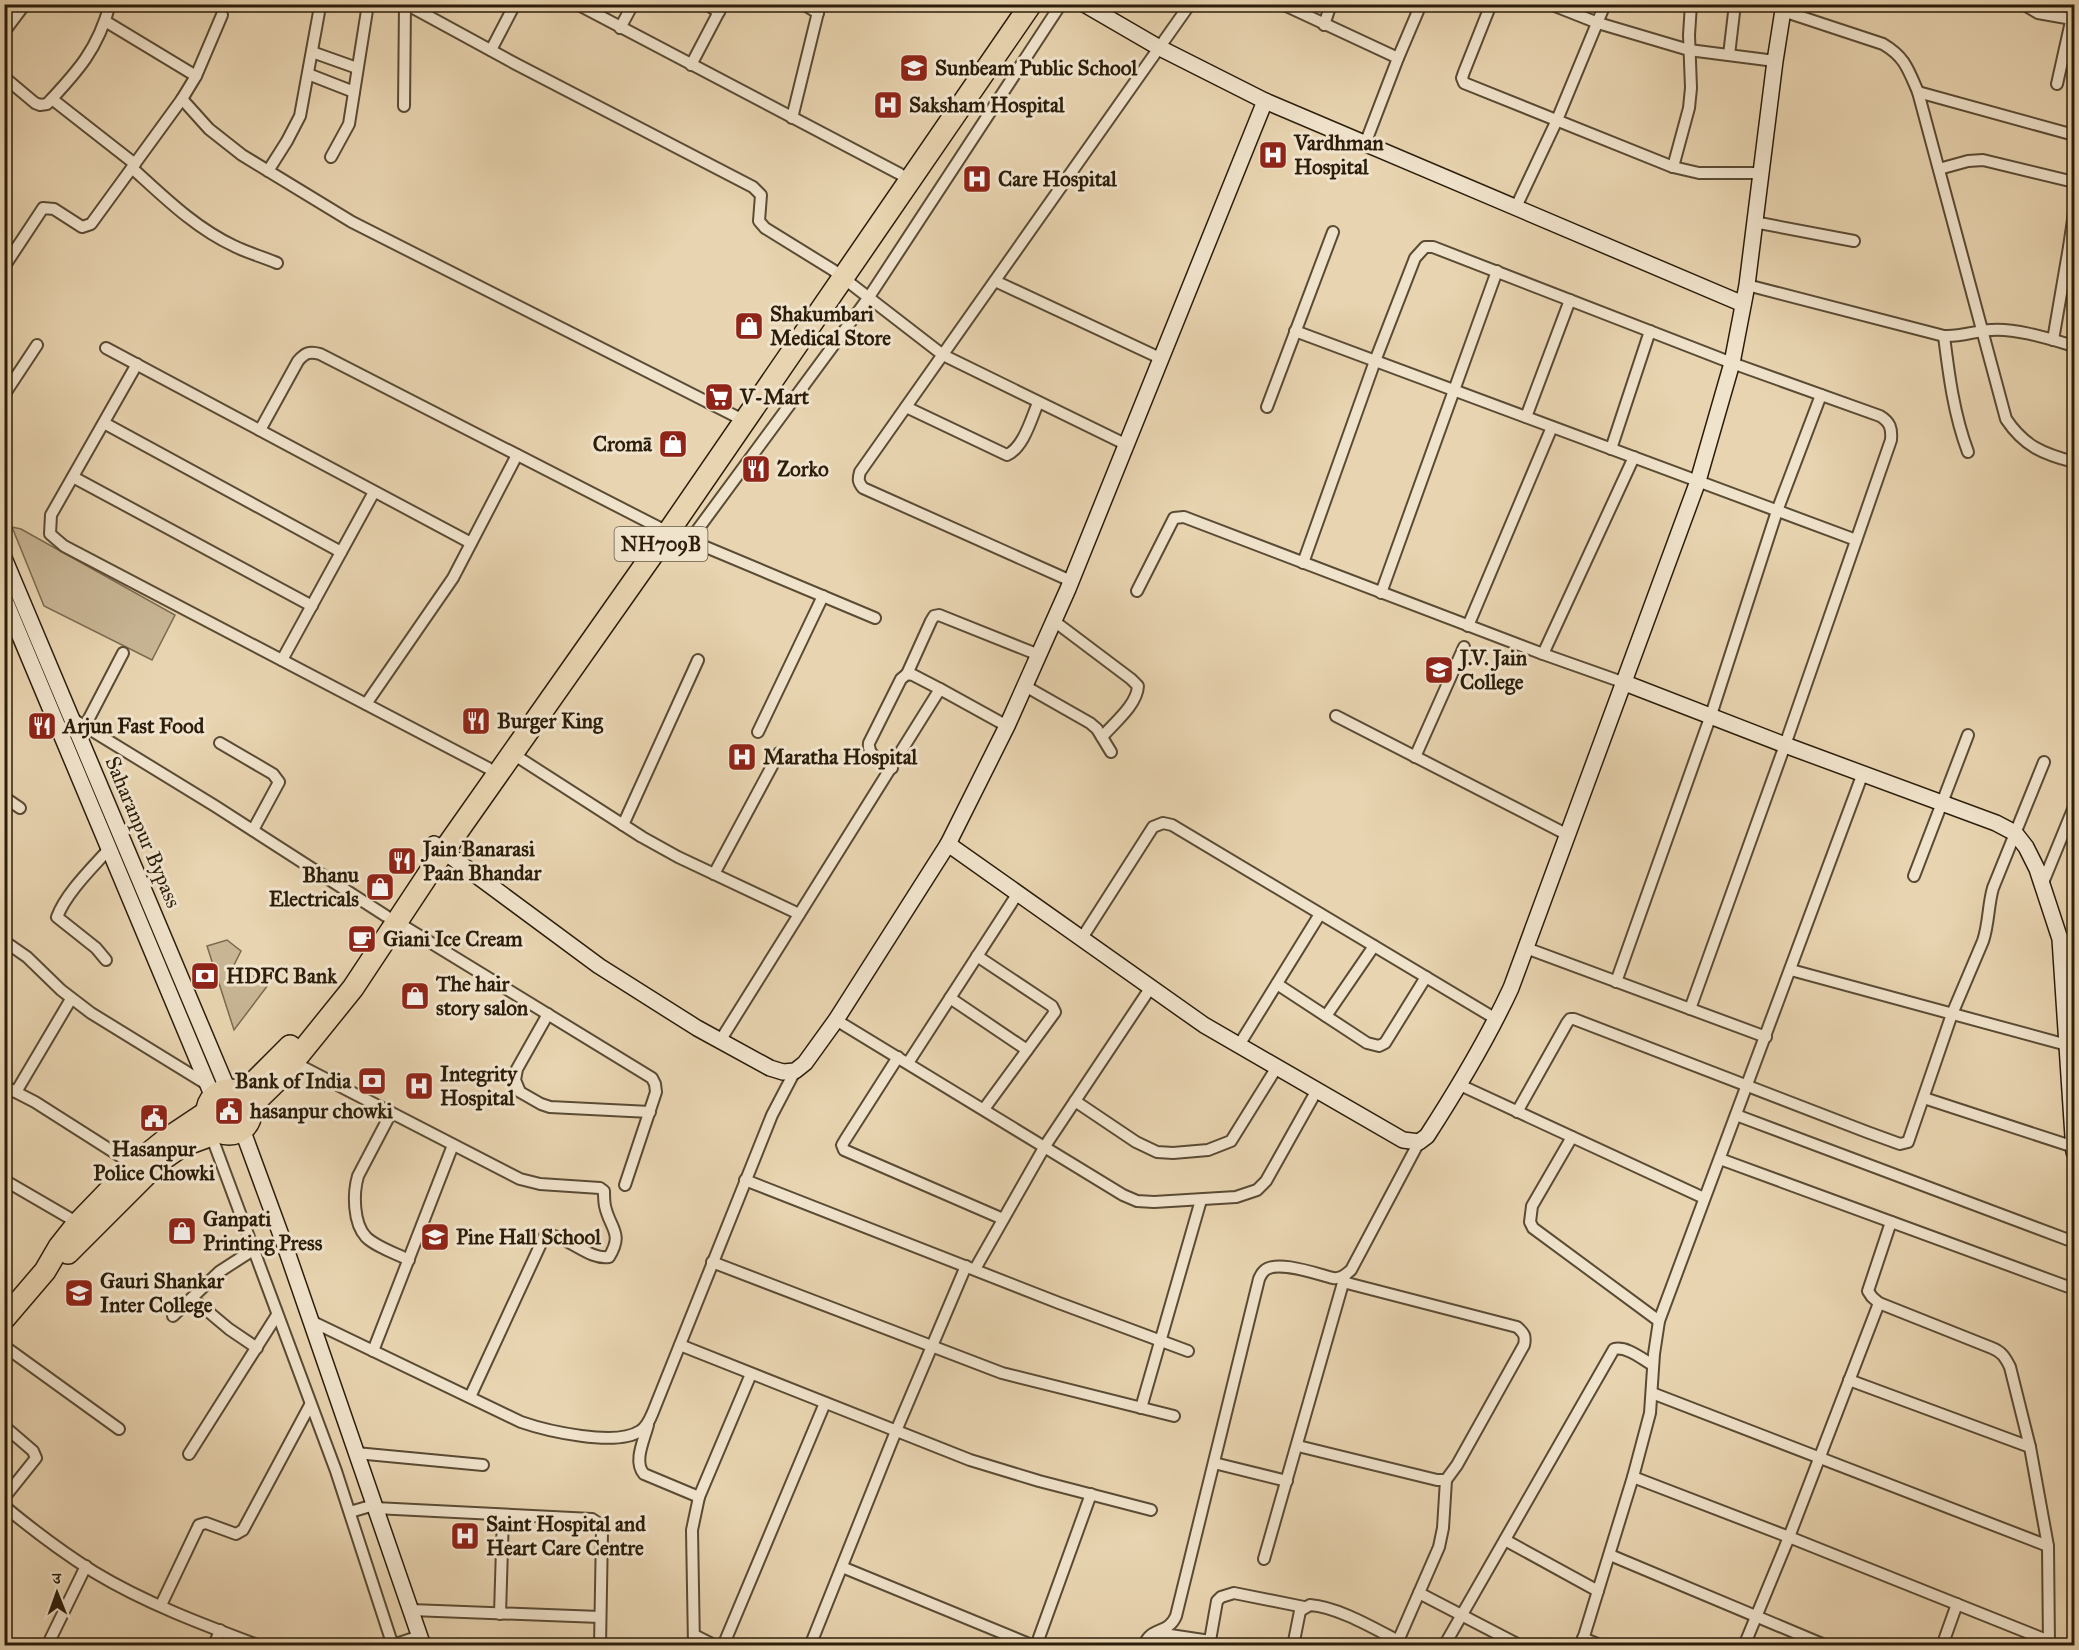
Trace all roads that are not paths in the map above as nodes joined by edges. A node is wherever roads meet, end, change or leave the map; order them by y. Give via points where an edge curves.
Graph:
1 (25, 4) edge
2 (110, 4) edge
3 (369, 4) edge
4 (406, 4) edge
5 (515, 4) edge
6 (577, 4) edge
7 (633, 4) edge
8 (706, 4) edge
9 (803, 4) edge
10 (1015, 4) edge
11 (1031, 4) edge
12 (1061, 4) edge
13 (1084, 4) edge
14 (1190, 4) edge
15 (1282, 4) edge
16 (1331, 4) edge
17 (1421, 4) edge
18 (1491, 4) edge
19 (1550, 4) edge
20 (1605, 4) edge
21 (1691, 4) edge
22 (1735, 4) edge
23 (2023, 4) edge
24 (721, 8) edge
25 (1784, 8) edge
26 (819, 9) edge
27 (319, 12) dead end
28 (2073, 14) edge
29 (222, 15) dead end
30 (105, 21) junction
31 (1598, 23) junction
32 (1324, 25) junction
33 (620, 28) junction
34 (4, 32) edge
35 (1158, 47) junction
36 (490, 50) junction
37 (1689, 50) junction
38 (312, 52) junction
39 (1729, 55) junction
40 (1398, 58) junction
41 (1774, 62) junction
42 (691, 65) junction
43 (357, 68) junction
44 (308, 74) junction
45 (196, 76) junction
46 (4, 77) edge
47 (2057, 84) dead end
48 (354, 92) junction
49 (1918, 92) junction
50 (52, 99) junction
51 (182, 99) junction
52 (1265, 101) junction
53 (404, 106) dead end
54 (792, 118) junction
55 (1557, 120) junction
56 (2074, 135) edge
57 (1365, 144) junction
58 (331, 157) dead end
59 (133, 166) junction
60 (1673, 167) junction
61 (1939, 169) junction
62 (268, 171) junction
63 (1760, 173) junction
64 (900, 174) junction
65 (2074, 182) edge
66 (1516, 207) junction
67 (2074, 213) edge
68 (1754, 222) junction
69 (1333, 232) dead end
70 (1854, 242) dead end
71 (2072, 248) edge
72 (277, 262) dead end
73 (4, 267) edge
74 (1497, 271) junction
75 (839, 274) junction
76 (995, 281) junction
77 (1747, 285) junction
78 (869, 297) junction
79 (1570, 300) junction
80 (1743, 304) junction
81 (1650, 331) junction
82 (1983, 331) junction
83 (1295, 332) junction
84 (1944, 336) junction
85 (2053, 340) junction
86 (36, 345) dead end
87 (2074, 346) edge
88 (106, 348) dead end
89 (943, 355) junction
90 (1160, 358) junction
91 (1375, 361) junction
92 (1732, 363) junction
93 (137, 364) junction
94 (1453, 390) junction
95 (4, 395) edge
96 (1821, 395) junction
97 (1038, 403) junction
98 (906, 407) junction
99 (1267, 407) dead end
100 (1526, 417) junction
101 (739, 418) junction
102 (104, 423) junction
103 (1552, 427) junction
104 (260, 430) junction
105 (1125, 444) junction
106 (1611, 449) junction
107 (1968, 452) dead end
108 (517, 455) junction
109 (1634, 458) junction
110 (2074, 462) edge
111 (73, 477) junction
112 (1698, 482) junction
113 (374, 492) junction
114 (1777, 511) junction
115 (664, 529) junction
116 (690, 540) junction
117 (1856, 540) junction
118 (471, 543) junction
119 (341, 552) junction
120 (4, 558) edge
121 (1303, 563) junction
122 (1071, 581) junction
123 (1137, 591) dead end
124 (1381, 593) junction
125 (823, 596) junction
126 (5, 603) edge
127 (312, 606) junction
128 (875, 618) dead end
129 (1054, 621) junction
130 (1468, 626) junction
131 (1464, 646) dead end
132 (123, 653) dead end
133 (1543, 654) junction
134 (1039, 655) junction
135 (282, 660) junction
136 (698, 660) dead end
137 (907, 674) junction
138 (1625, 682) junction
139 (1025, 686) junction
140 (940, 689) junction
141 (366, 704) junction
142 (1711, 715) junction
143 (1336, 716) dead end
144 (79, 722) junction
145 (1007, 726) junction
146 (758, 732) dead end
147 (1968, 735) dead end
148 (1102, 737) junction
149 (220, 743) dead end
150 (1785, 744) junction
151 (1111, 752) dead end
152 (779, 753) dead end
153 (513, 754) junction
154 (1415, 757) junction
155 (2044, 762) dead end
156 (488, 768) junction
157 (892, 768) junction
158 (1863, 774) junction
159 (4, 797) edge
160 (1942, 803) junction
161 (20, 807) dead end
162 (2074, 807) edge
163 (623, 825) junction
164 (253, 830) junction
165 (2015, 833) junction
166 (1566, 834) junction
167 (948, 844) junction
168 (439, 848) junction
169 (110, 849) junction
170 (714, 874) junction
171 (1914, 876) dead end
172 (2042, 885) junction
173 (1018, 893) junction
174 (799, 914) junction
175 (1320, 914) junction
176 (391, 919) junction
177 (1082, 938) junction
178 (2067, 940) edge
179 (4, 941) edge
180 (1374, 946) junction
181 (1526, 948) junction
182 (977, 956) junction
183 (106, 960) dead end
184 (1791, 970) junction
185 (1426, 977) junction
186 (1616, 982) junction
187 (1277, 984) junction
188 (1151, 987) junction
189 (950, 998) junction
190 (71, 999) junction
191 (1689, 1009) junction
192 (548, 1014) junction
193 (1952, 1014) junction
194 (1326, 1016) junction
195 (1496, 1019) junction
196 (836, 1020) junction
197 (1766, 1037) junction
198 (720, 1041) junction
199 (1239, 1045) junction
200 (2067, 1045) junction
201 (1027, 1050) junction
202 (903, 1060) junction
203 (293, 1062) junction
204 (1277, 1067) junction
205 (795, 1071) junction
206 (1460, 1085) junction
207 (4, 1086) edge
208 (1747, 1087) junction
209 (1317, 1090) junction
210 (16, 1092) junction
211 (225, 1098) junction
212 (1924, 1098) junction
213 (1075, 1101) junction
214 (984, 1109) junction
215 (650, 1112) junction
216 (1517, 1112) junction
217 (391, 1113) junction
218 (1737, 1115) junction
219 (242, 1129) junction
220 (215, 1133) junction
221 (1572, 1137) junction
222 (1419, 1142) junction
223 (453, 1144) junction
224 (1045, 1146) junction
225 (2074, 1149) edge
226 (1720, 1159) junction
227 (134, 1165) junction
228 (4, 1180) edge
229 (745, 1180) junction
230 (625, 1185) dead end
231 (1704, 1198) junction
232 (1201, 1200) junction
233 (1003, 1219) junction
234 (1892, 1222) junction
235 (78, 1223) junction
236 (2074, 1242) edge
237 (254, 1250) junction
238 (409, 1260) junction
239 (712, 1262) junction
240 (970, 1268) junction
241 (45, 1271) junction
242 (1344, 1279) junction
243 (2074, 1289) edge
244 (192, 1298) junction
245 (1879, 1303) junction
246 (277, 1315) junction
247 (173, 1316) dead end
248 (4, 1319) edge
249 (311, 1321) junction
250 (1659, 1321) junction
251 (1160, 1340) junction
252 (680, 1345) junction
253 (4, 1346) edge
254 (932, 1347) junction
255 (256, 1348) junction
256 (374, 1351) junction
257 (1188, 1351) dead end
258 (1653, 1365) junction
259 (751, 1374) junction
260 (1849, 1380) junction
261 (1652, 1393) junction
262 (470, 1397) junction
263 (825, 1403) junction
264 (310, 1405) junction
265 (1141, 1408) junction
266 (1174, 1416) dead end
267 (648, 1424) junction
268 (4, 1426) edge
269 (119, 1429) dead end
270 (896, 1431) junction
271 (1298, 1446) junction
272 (2030, 1447) junction
273 (356, 1453) junction
274 (189, 1454) dead end
275 (1819, 1457) junction
276 (1214, 1463) junction
277 (483, 1465) dead end
278 (1633, 1477) junction
279 (1446, 1480) junction
280 (1287, 1481) junction
281 (1091, 1494) junction
282 (699, 1497) junction
283 (4, 1498) edge
284 (4, 1506) edge
285 (364, 1508) junction
286 (1151, 1510) dead end
287 (503, 1515) junction
288 (1789, 1537) junction
289 (1505, 1540) junction
290 (2048, 1546) junction
291 (1610, 1555) junction
292 (1264, 1559) dead end
293 (86, 1566) junction
294 (842, 1567) junction
295 (1598, 1591) junction
296 (1419, 1593) junction
297 (161, 1605) junction
298 (1957, 1605) junction
299 (1304, 1607) junction
300 (411, 1610) junction
301 (500, 1614) junction
302 (1462, 1615) junction
303 (600, 1617) junction
304 (1756, 1617) junction
305 (220, 1630) junction
306 (1154, 1632) junction
307 (418, 1640) edge
308 (694, 1640) edge
309 (1582, 1642) edge
310 (1209, 1643) edge
311 (1403, 1643) edge
312 (2049, 1643) edge
313 (395, 1645) edge
314 (811, 1645) edge
315 (47, 1646) edge
316 (214, 1646) edge
317 (260, 1646) edge
318 (600, 1646) edge
319 (716, 1646) edge
320 (723, 1646) edge
321 (1035, 1646) edge
322 (1144, 1646) edge
323 (1293, 1646) edge
324 (1444, 1646) edge
325 (1521, 1646) edge
326 (1602, 1646) edge
327 (1744, 1646) edge
328 (1827, 1646) edge
329 (1942, 1646) edge

1 - 34 street
2 - 30 street
3 - 43 street
4 - 36 street
4 - 53 street
5 - 36 street
6 - 33 street
7 - 33 street
8 - 24 street
9 - 26 street
10 - 64 highway, NH709B
11 - 75 highway, NH709B
12 - 78 street
13 - 35 street
14 - 35 street
15 - 32 street
16 - 32 street
17 - 40 street
18 - 55 street via 1464,72 1464,82
19 - 31 street
20 - 31 street
21 - 37 street
22 - 39 street
23 - 28 street via 2038,13
24 - 42 street
25 - 41 street
25 - 49 street via 1897,52
26 - 54 street
27 - 38 street
28 - 47 street
29 - 45 street
30 - 45 street
30 - 50 street via 92,51
31 - 37 street
31 - 55 street
32 - 40 street
33 - 42 street
35 - 52 street
35 - 76 street
36 - 75 street via 753,187 761,195 761,224
37 - 39 street
37 - 60 street via 1689,108
38 - 43 street
38 - 44 street
39 - 41 street
40 - 57 street
41 - 63 street
42 - 54 street
43 - 48 street
44 - 48 street
44 - 62 street via 297,125
45 - 51 street
46 - 50 street via 35,103 47,104
48 - 58 street via 349,124
49 - 56 street
49 - 61 street
50 - 59 street
51 - 59 street
51 - 62 street via 209,129
52 - 57 street
52 - 90 street
54 - 64 street
55 - 60 street
55 - 66 street
57 - 66 street
59 - 72 street via 179,209 220,239
59 - 73 street via 86,227 54,209 43,208
60 - 63 street via 1699,173
61 - 65 street via 1983,160
61 - 82 street
62 - 101 street via 352,222
63 - 68 street
64 - 75 highway, NH709B
66 - 80 street
67 - 71 street
68 - 70 street
68 - 77 street
69 - 83 street
71 - 85 street
74 - 79 street
74 - 91 street via 1432,247 1420,250
74 - 94 street
75 - 78 street
75 - 101 highway, NH709B
76 - 89 street
76 - 90 street
77 - 80 street
77 - 84 street
78 - 89 street
78 - 116 street
79 - 81 street
79 - 100 street
80 - 92 street
81 - 92 street
81 - 106 street
82 - 84 street
82 - 85 street via 2005,330
82 - 110 street via 2006,418 2016,434 2033,448
83 - 91 street
83 - 99 street
84 - 107 street via 1954,401
85 - 87 street
86 - 95 street
88 - 93 street
89 - 97 street
89 - 98 street
90 - 105 street
91 - 94 street
91 - 121 street
92 - 96 street
92 - 112 street
93 - 102 street
93 - 104 street
94 - 100 street
94 - 124 street
96 - 114 street
96 - 117 street via 1880,416 1892,431
97 - 98 street via 1019,445 1007,454
97 - 105 street
98 - 122 street via 860,472 859,483 863,488
100 - 103 street
101 - 115 highway, NH709B
102 - 111 street
102 - 119 street
103 - 106 street
103 - 130 street
104 - 108 street via 298,361 313,352
104 - 113 street
105 - 122 street
106 - 109 street
108 - 115 street
108 - 118 street
109 - 112 street
109 - 133 street
111 - 127 street
111 - 135 street via 51,515 50,534 56,540
112 - 114 street
112 - 138 street
113 - 118 street
113 - 119 street
114 - 117 street
114 - 142 street
115 - 116 street
115 - 153 highway, NH709B
115 - 156 highway, NH709B
116 - 125 street
117 - 150 street
118 - 141 street via 453,578
119 - 127 street
120 - 144 street, Saharanpur Bypass
121 - 123 street via 1179,516 1171,523
121 - 124 street
122 - 129 street
124 - 130 street
125 - 128 street
125 - 146 street
126 - 169 street
127 - 135 street
129 - 134 street
129 - 148 street via 1138,686 1133,701
130 - 133 street
131 - 154 street
132 - 144 street
133 - 138 street
134 - 137 street via 939,615 931,621
134 - 139 street
135 - 141 street
136 - 163 street
137 - 140 street
137 - 157 street via 868,748
138 - 142 street
138 - 166 street
139 - 145 street
139 - 148 street via 1090,723
140 - 145 street
140 - 157 street
141 - 156 street
142 - 150 street
142 - 186 street
143 - 154 street
144 - 164 street
144 - 211 street, Saharanpur Bypass
145 - 167 street
147 - 160 street
148 - 151 street
149 - 164 street via 273,774 279,782
150 - 158 street
150 - 191 street
152 - 170 street
153 - 163 street
153 - 168 highway, NH709B
154 - 166 street
155 - 165 street
156 - 168 highway, NH709B
157 - 174 street
158 - 160 street
158 - 184 street
159 - 161 street
160 - 165 street
160 - 171 street
162 - 172 street
163 - 170 street
164 - 176 street
165 - 172 street via 2030,855
165 - 193 street via 1989,901 1983,941
166 - 181 street
167 - 173 street
167 - 196 street
168 - 176 highway, NH709B
168 - 198 street via 598,966
169 - 183 street via 57,917
169 - 211 street
170 - 174 street
172 - 178 street
173 - 177 street
173 - 182 street
174 - 198 street
175 - 177 street via 1163,823 1153,827
175 - 180 street
175 - 187 street
176 - 192 street
176 - 203 highway, NH709B via 347,996
176 - 211 highway, NH709B via 307,1028
177 - 188 street
178 - 200 street
179 - 190 street
180 - 185 street
180 - 194 street
181 - 186 street
181 - 195 street
182 - 189 street
182 - 201 street via 1055,1009
184 - 193 street
184 - 197 street
185 - 194 street via 1386,1043 1379,1046
185 - 195 street
186 - 191 street
187 - 194 street
187 - 199 street
188 - 199 street
188 - 213 street
189 - 201 street
189 - 202 street
190 - 210 street
190 - 211 street
191 - 197 street
192 - 215 street via 652,1078 657,1092
192 - 215 street via 517,1069 515,1080 520,1092 550,1107
193 - 200 street
193 - 212 street
195 - 206 street
196 - 202 street
196 - 205 street
197 - 208 street
198 - 205 street via 770,1068
199 - 204 street
200 - 225 street
201 - 214 street
202 - 214 street
202 - 233 street via 845,1140 844,1150
203 - 211 highway, NH709B via 268,1092
203 - 217 street
204 - 209 street
204 - 213 street via 1231,1141 1208,1150 1157,1152
205 - 229 street
206 - 216 street
206 - 222 street
207 - 210 street
208 - 212 street via 1900,1144 1911,1138
208 - 216 street via 1570,1019
208 - 218 street
209 - 222 street via 1403,1140
209 - 232 street via 1266,1181 1257,1190 1236,1197
210 - 227 street
211 - 219 highway, NH709B via 251,1116
211 - 220 highway via 209,1120
211 - 227 highway, NH709B
212 - 225 street
213 - 224 street
214 - 224 street
215 - 230 street
216 - 221 street
217 - 223 street
217 - 238 street via 358,1176 354,1201 364,1234
218 - 226 street
218 - 236 street
219 - 220 highway, NH709B
219 - 249 street
220 - 237 street
220 - 241 highway, NH709B via 182,1146 159,1162
221 - 231 street
221 - 250 street via 1532,1206 1533,1228
222 - 242 street
223 - 238 street
223 - 262 street via 520,1179 603,1189 604,1205 616,1234 615,1245 605,1258 558,1236 544,1237
224 - 232 street via 1137,1200
224 - 233 street
226 - 231 street
226 - 234 street
227 - 235 highway, NH709B
228 - 235 street
229 - 239 street
229 - 240 street
231 - 250 street
232 - 251 street
233 - 240 street
234 - 243 street
234 - 245 street via 1868,1290
235 - 241 highway, NH709B
237 - 244 street via 219,1272
237 - 246 street
238 - 256 street
239 - 252 street
239 - 254 street
240 - 251 street
240 - 254 street
241 - 248 highway, NH709B
242 - 271 street
242 - 276 street via 1284,1266 1264,1270
242 - 279 street via 1523,1331 1524,1345
244 - 247 street
244 - 255 street
245 - 260 street
245 - 272 street via 2006,1357
246 - 255 street
246 - 264 street
249 - 256 street
249 - 273 street
250 - 258 street
251 - 257 street
251 - 265 street
252 - 259 street
252 - 267 street
253 - 269 street
254 - 265 street via 1002,1373
254 - 270 street
255 - 274 street
256 - 262 street
258 - 261 street
258 - 289 street via 1628,1351 1614,1349
259 - 263 street
259 - 282 street
260 - 272 street
260 - 275 street
261 - 275 street
261 - 278 street
262 - 267 street via 521,1422 557,1433 619,1437 641,1431
263 - 270 street
263 - 320 street
264 - 285 street via 330,1453
264 - 297 street via 243,1530 236,1534 206,1523 199,1525
265 - 266 street
267 - 282 street via 639,1469
268 - 283 street via 36,1458
270 - 281 street via 969,1460
270 - 294 street
271 - 279 street
271 - 280 street
272 - 290 street
273 - 277 street
273 - 285 street
275 - 288 street
275 - 290 street
276 - 280 street
276 - 306 street via 1176,1616 1173,1624
278 - 288 street
278 - 291 street
279 - 296 street via 1441,1538
280 - 292 street
281 - 286 street
281 - 321 street
282 - 308 street via 692,1530
284 - 293 street
285 - 287 street
285 - 300 street
285 - 313 street
287 - 301 street
287 - 303 street via 598,1522 602,1531
288 - 298 street
288 - 304 street
289 - 295 street
289 - 302 street
290 - 312 street
291 - 295 street
291 - 304 street
293 - 297 street
293 - 315 street
294 - 314 street
294 - 321 street
295 - 309 street
296 - 302 street
296 - 311 street
297 - 305 street
298 - 312 street
298 - 329 street
299 - 310 street via 1227,1594 1217,1601
299 - 311 street via 1328,1608
299 - 323 street
300 - 301 street
300 - 307 street
301 - 303 street
302 - 324 street
302 - 325 street
303 - 318 street
304 - 327 street
304 - 328 street
305 - 316 street
305 - 317 street
306 - 310 street
306 - 322 street
307 - 313 street
308 - 319 street
309 - 326 street

